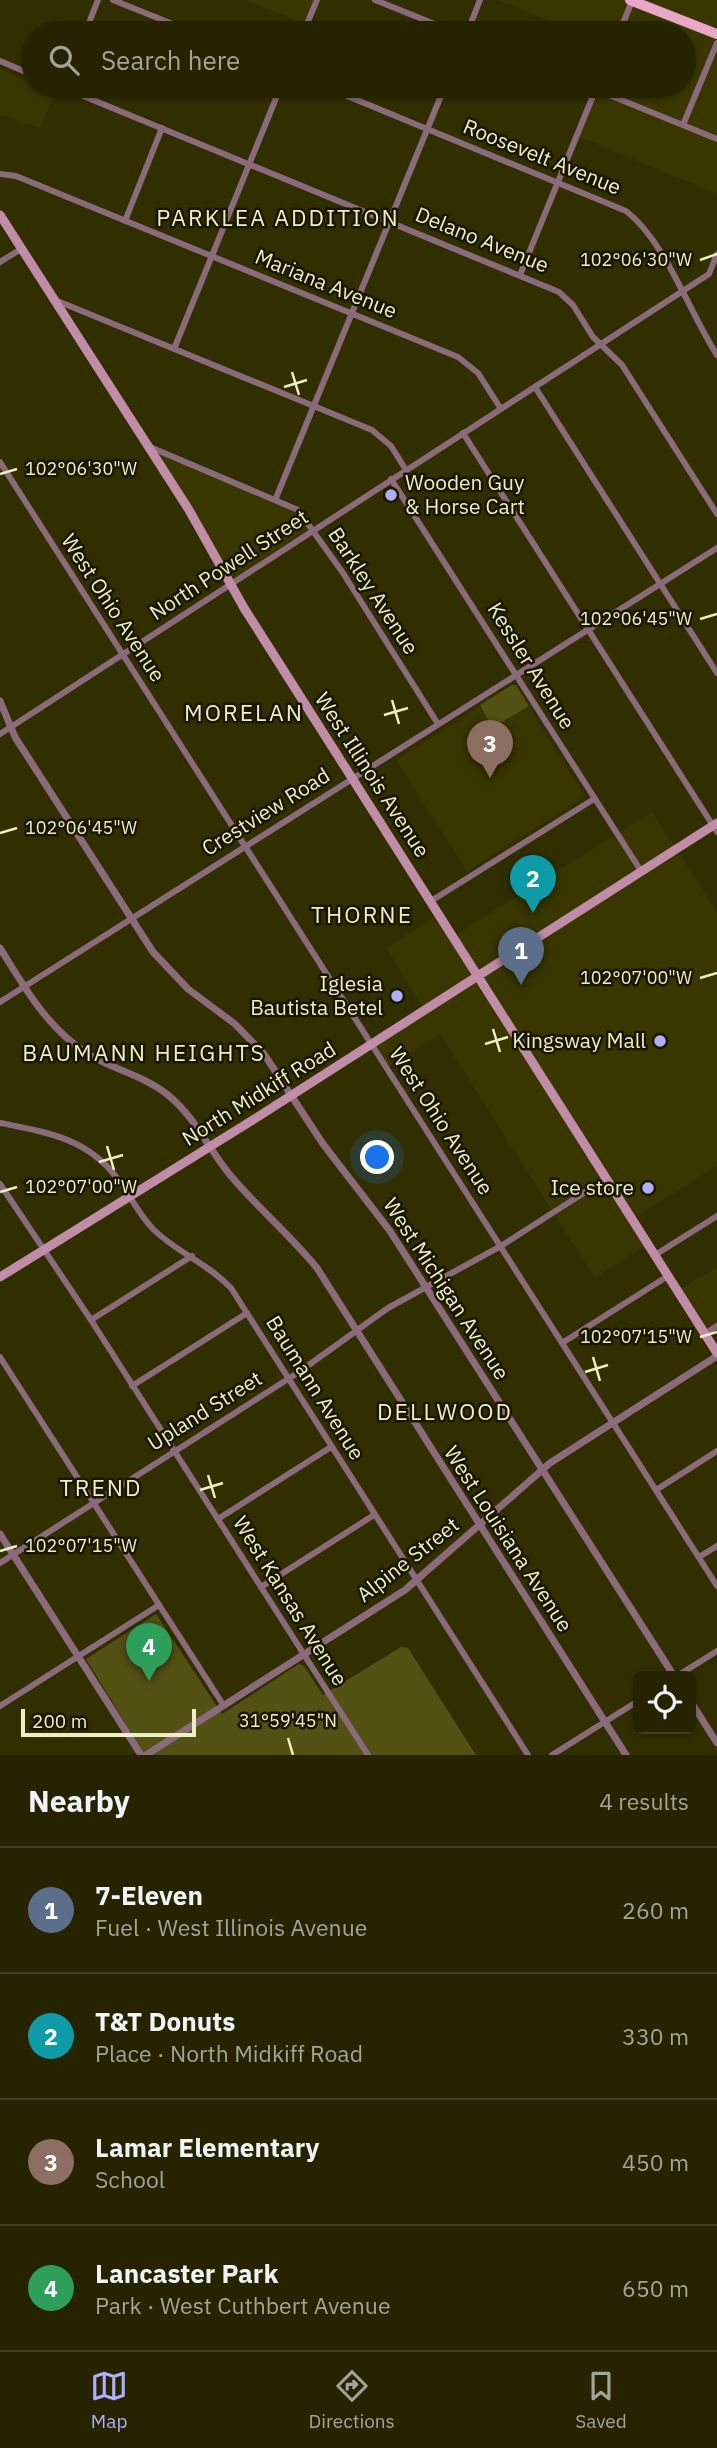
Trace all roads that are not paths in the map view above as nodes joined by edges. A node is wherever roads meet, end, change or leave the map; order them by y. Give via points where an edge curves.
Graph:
1 (98, 0) edge
2 (113, 0) edge
3 (317, 0) edge
4 (375, 0) edge
5 (480, 0) edge
6 (631, 0) edge
7 (90, 21) edge
8 (165, 21) edge
9 (308, 21) edge
10 (427, 21) edge
11 (472, 21) edge
12 (623, 21) edge
13 (684, 21) edge
14 (696, 26) edge
15 (717, 34) edge
16 (717, 43) edge
17 (0, 61) edge
18 (21, 70) edge
19 (696, 94) edge
20 (91, 98) edge
21 (276, 98) edge
22 (352, 98) edge
23 (440, 98) edge
24 (592, 98) edge
25 (620, 98) edge
26 (694, 98) edge
27 (683, 125) junction
28 (162, 128) junction
29 (428, 129) junction
30 (717, 139) edge
31 (250, 164) junction
32 (0, 174) edge
33 (558, 183) junction
34 (0, 215) edge
35 (125, 221) junction
36 (390, 221) junction
37 (21, 248) junction
38 (717, 254) edge
39 (212, 257) junction
40 (0, 262) edge
41 (717, 269) edge
42 (709, 274) junction
43 (520, 275) junction
44 (682, 291) junction
45 (55, 300) junction
46 (352, 314) junction
47 (601, 344) junction
48 (174, 349) junction
49 (717, 355) edge
50 (535, 387) junction
51 (314, 406) junction
52 (501, 409) junction
53 (463, 433) junction
54 (149, 446) junction
55 (0, 463) edge
56 (406, 470) junction
57 (391, 479) junction
58 (276, 498) junction
59 (717, 514) edge
60 (313, 531) junction
61 (717, 548) edge
62 (232, 583) junction
63 (660, 584) junction
64 (588, 630) junction
65 (123, 655) junction
66 (717, 673) edge
67 (516, 675) junction
68 (0, 701) edge
69 (438, 724) junction
70 (12, 727) junction
71 (0, 734) edge
72 (353, 778) junction
73 (594, 799) junction
74 (716, 827) edge
75 (245, 846) junction
76 (641, 871) junction
77 (432, 901) junction
78 (131, 918) junction
79 (0, 948) edge
80 (478, 975) junction
81 (24, 987) junction
82 (0, 1002) edge
83 (371, 1044) junction
84 (291, 1096) junction
85 (0, 1123) edge
86 (210, 1146) junction
87 (607, 1178) junction
88 (0, 1184) edge
89 (129, 1196) junction
90 (717, 1216) edge
91 (500, 1246) junction
92 (43, 1249) junction
93 (655, 1255) junction
94 (192, 1256) junction
95 (0, 1276) edge
96 (668, 1276) junction
97 (425, 1286) junction
98 (247, 1313) junction
99 (91, 1320) junction
100 (717, 1326) edge
101 (357, 1331) junction
102 (705, 1334) junction
103 (562, 1343) junction
104 (717, 1355) edge
105 (0, 1357) edge
106 (288, 1379) junction
107 (132, 1386) junction
108 (613, 1423) junction
109 (331, 1447) junction
110 (174, 1451) junction
111 (717, 1451) edge
112 (541, 1471) junction
113 (656, 1490) junction
114 (94, 1503) junction
115 (374, 1515) junction
116 (218, 1520) junction
117 (479, 1526) junction
118 (0, 1534) edge
119 (717, 1546) edge
120 (13, 1555) junction
121 (699, 1557) junction
122 (0, 1563) edge
123 (416, 1581) junction
124 (717, 1586) edge
125 (261, 1587) junction
126 (159, 1605) junction
127 (717, 1651) edge
128 (304, 1654) junction
129 (78, 1656) junction
130 (673, 1671) edge
131 (684, 1671) edge
132 (633, 1704) edge
133 (0, 1706) edge
134 (224, 1706) junction
135 (696, 1710) edge
136 (605, 1722) junction
137 (717, 1743) edge
138 (141, 1755) edge
139 (146, 1755) edge
140 (368, 1755) edge
141 (528, 1755) edge
142 (552, 1755) edge
143 (626, 1755) edge

1 - 7 street
2 - 8 street
3 - 9 street
4 - 10 street
5 - 11 street
6 - 12 street
6 - 13 main road
14 - 15 main road
16 - 19 street
17 - 18 street
20 - 28 street, Delano Avenue
21 - 31 street
22 - 29 street, Roosevelt Avenue
23 - 29 street
24 - 33 street
25 - 27 street
26 - 27 street
27 - 30 street
28 - 31 street, Delano Avenue
28 - 35 street
29 - 33 street, Roosevelt Avenue
29 - 36 street
31 - 36 street, Delano Avenue
31 - 39 street
32 - 35 street, Mariana Avenue via 12,174
33 - 43 street
33 - 44 street, Roosevelt Avenue via 635,217
34 - 37 main road, West Illinois Avenue
35 - 39 street, Mariana Avenue
36 - 43 street, Delano Avenue
36 - 46 street
37 - 40 street
37 - 45 main road, West Illinois Avenue
38 - 42 street
39 - 46 street, Mariana Avenue
39 - 48 street
41 - 42 street, North Powell Street
42 - 44 street, North Powell Street
43 - 47 street, Delano Avenue via 565,296
44 - 47 street, North Powell Street
44 - 49 street, Roosevelt Avenue
45 - 48 street
45 - 54 main road, West Illinois Avenue
46 - 51 street
46 - 52 street, Mariana Avenue via 462,360 478,373
47 - 50 street, North Powell Street
47 - 59 street, Delano Avenue via 625,369
48 - 51 street
50 - 52 street, North Powell Street
50 - 63 street
51 - 56 street via 378,433
51 - 58 street
52 - 53 street, North Powell Street
53 - 56 street, North Powell Street
53 - 64 street
54 - 58 street, Barkley Avenue
54 - 62 main road, West Illinois Avenue
55 - 65 street, West Ohio Avenue
56 - 57 street, North Powell Street
57 - 60 street, North Powell Street
57 - 67 street, Kessler Avenue
58 - 60 street, Barkley Avenue via 296,508
60 - 62 street, North Powell Street
60 - 69 street, Barkley Avenue
61 - 63 street, Crestview Road
62 - 65 street, North Powell Street
62 - 72 main road, West Illinois Avenue
63 - 64 street, Crestview Road
63 - 66 street
64 - 67 street, Crestview Road
64 - 74 street
65 - 70 street, North Powell Street
65 - 75 street, West Ohio Avenue
67 - 69 street, Crestview Road
67 - 73 street, Kessler Avenue
68 - 70 street, West Michigan Avenue
69 - 72 street, Crestview Road
70 - 71 street, North Powell Street
70 - 78 street, West Michigan Avenue
72 - 75 street, Crestview Road
72 - 77 main road, West Illinois Avenue
73 - 76 street, Kessler Avenue
73 - 77 street
74 - 76 main road, North Midkiff Road
75 - 78 street, Crestview Road
75 - 83 street, West Ohio Avenue
76 - 80 main road, North Midkiff Road
77 - 80 main road, West Illinois Avenue
78 - 81 street, Crestview Road
78 - 84 street, West Michigan Avenue via 174,976 248,1035
79 - 81 street, West Louisiana Avenue
80 - 83 main road, North Midkiff Road
80 - 87 main road, West Illinois Avenue
81 - 82 street, Crestview Road
81 - 86 street, West Louisiana Avenue via 66,1038 88,1054 162,1090
83 - 84 main road, North Midkiff Road
83 - 91 street, West Ohio Avenue
84 - 86 main road, North Midkiff Road
84 - 97 street, West Michigan Avenue
85 - 89 street, Baumann Avenue via 47,1131 84,1147
86 - 89 main road, North Midkiff Road
86 - 101 street, West Louisiana Avenue via 239,1185 302,1249
87 - 91 street, Upland Street
87 - 93 main road, West Illinois Avenue
88 - 92 street, West Kansas Avenue
89 - 92 main road, North Midkiff Road
89 - 94 street, Baumann Avenue via 156,1233
90 - 93 street
91 - 97 street, Upland Street
91 - 103 street, West Ohio Avenue
92 - 95 main road, North Midkiff Road
92 - 99 street, West Kansas Avenue
93 - 96 main road, West Illinois Avenue
94 - 98 street, Baumann Avenue via 222,1279
94 - 99 street
96 - 102 main road, West Illinois Avenue
96 - 103 street
97 - 101 street, Upland Street
97 - 112 street, West Michigan Avenue
98 - 106 street, Baumann Avenue
98 - 107 street
99 - 107 street, West Kansas Avenue
100 - 102 street
101 - 106 street, Upland Street
101 - 117 street, West Louisiana Avenue
102 - 104 main road, West Illinois Avenue
103 - 108 street, West Ohio Avenue
104 - 108 street, Alpine Street
105 - 114 street
106 - 109 street, Baumann Avenue
106 - 110 street, Upland Street
107 - 110 street, West Kansas Avenue
108 - 112 street, Alpine Street
108 - 113 street, West Ohio Avenue
109 - 115 street, Baumann Avenue
109 - 116 street
110 - 114 street, Upland Street
110 - 116 street, West Kansas Avenue
111 - 113 street
112 - 117 street, Alpine Street
112 - 130 street, West Michigan Avenue
113 - 121 street, West Ohio Avenue
114 - 120 street, Upland Street
114 - 126 street
115 - 123 street, Baumann Avenue
115 - 125 street
116 - 125 street, West Kansas Avenue
117 - 123 street, Alpine Street
117 - 136 street, West Louisiana Avenue
118 - 120 street
119 - 121 street
120 - 122 street, Upland Street
120 - 129 street
121 - 124 street, West Ohio Avenue
123 - 128 street, Alpine Street
123 - 141 street, Baumann Avenue
125 - 128 street, West Kansas Avenue
126 - 129 street
126 - 134 street
127 - 131 street
128 - 134 street, Alpine Street
128 - 140 street, West Kansas Avenue
129 - 133 street
129 - 138 street
132 - 136 street
134 - 139 street, Alpine Street
135 - 137 street
136 - 142 street
136 - 143 street, West Louisiana Avenue

